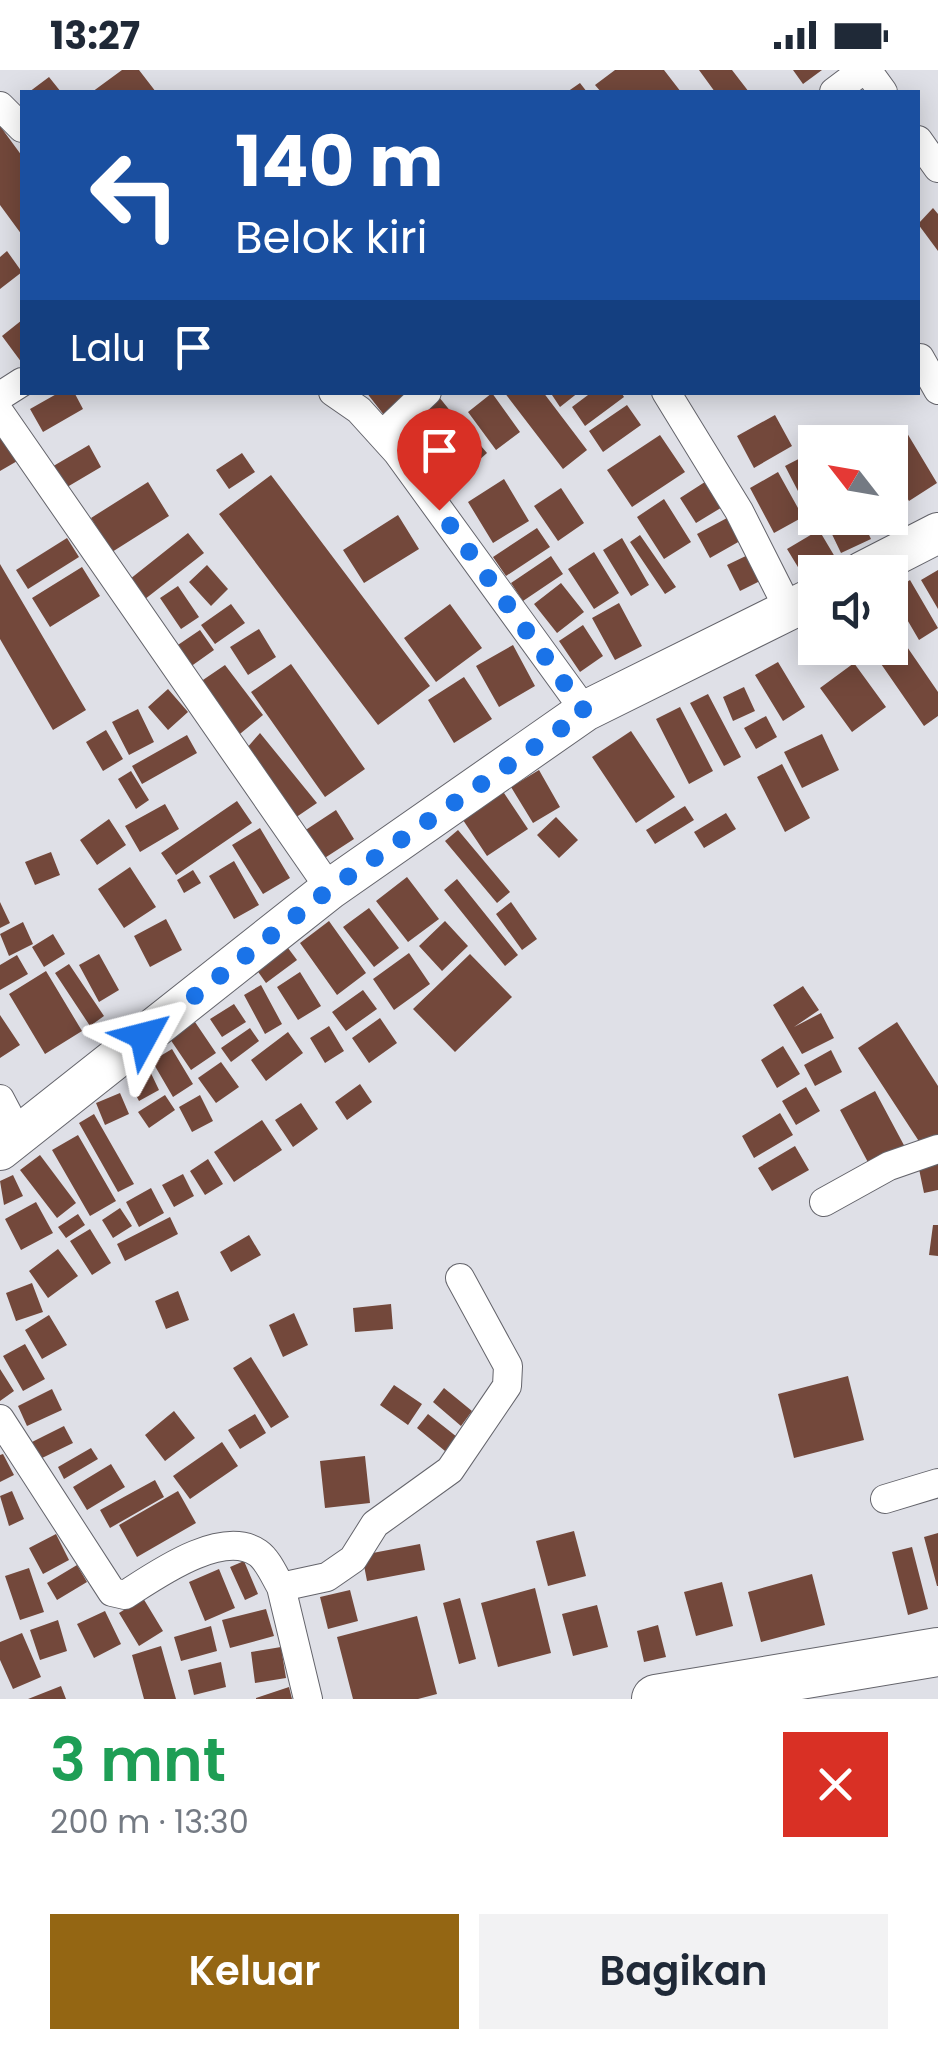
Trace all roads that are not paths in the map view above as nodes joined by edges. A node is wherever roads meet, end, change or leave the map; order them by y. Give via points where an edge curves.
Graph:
1 (865, 70) edge
2 (837, 90) edge
3 (882, 90) edge
4 (0, 106) edge
5 (20, 126) edge
6 (920, 143) edge
7 (938, 168) edge
8 (920, 358) edge
9 (938, 390) edge
10 (336, 395) edge
11 (425, 395) edge
12 (668, 395) edge
13 (0, 413) edge
14 (382, 435) junction
15 (938, 533) edge
16 (895, 555) edge
17 (798, 598) edge
18 (798, 606) edge
19 (585, 712) junction
20 (330, 889) junction
21 (0, 1099) edge
22 (10, 1142) edge
23 (938, 1149) edge
24 (824, 1202) dead end
25 (460, 1278) dead end
26 (0, 1419) edge
27 (938, 1483) edge
28 (885, 1499) dead end
29 (282, 1587) junction
30 (938, 1652) edge
31 (673, 1698) edge
32 (308, 1699) edge

1 - 2 street
1 - 3 street
4 - 5 street
6 - 7 street
8 - 9 street
10 - 14 street
11 - 14 street
12 - 17 street
13 - 20 street
14 - 19 street
15 - 16 main road
18 - 19 main road
19 - 20 main road
20 - 22 main road
21 - 22 street
23 - 24 street via 889,1166
25 - 29 street via 508,1366 507,1386 450,1470 375,1524 353,1558 327,1577
26 - 29 street via 112,1592 124,1595 216,1548 238,1546 260,1554
27 - 28 street
29 - 32 street
30 - 31 highway

